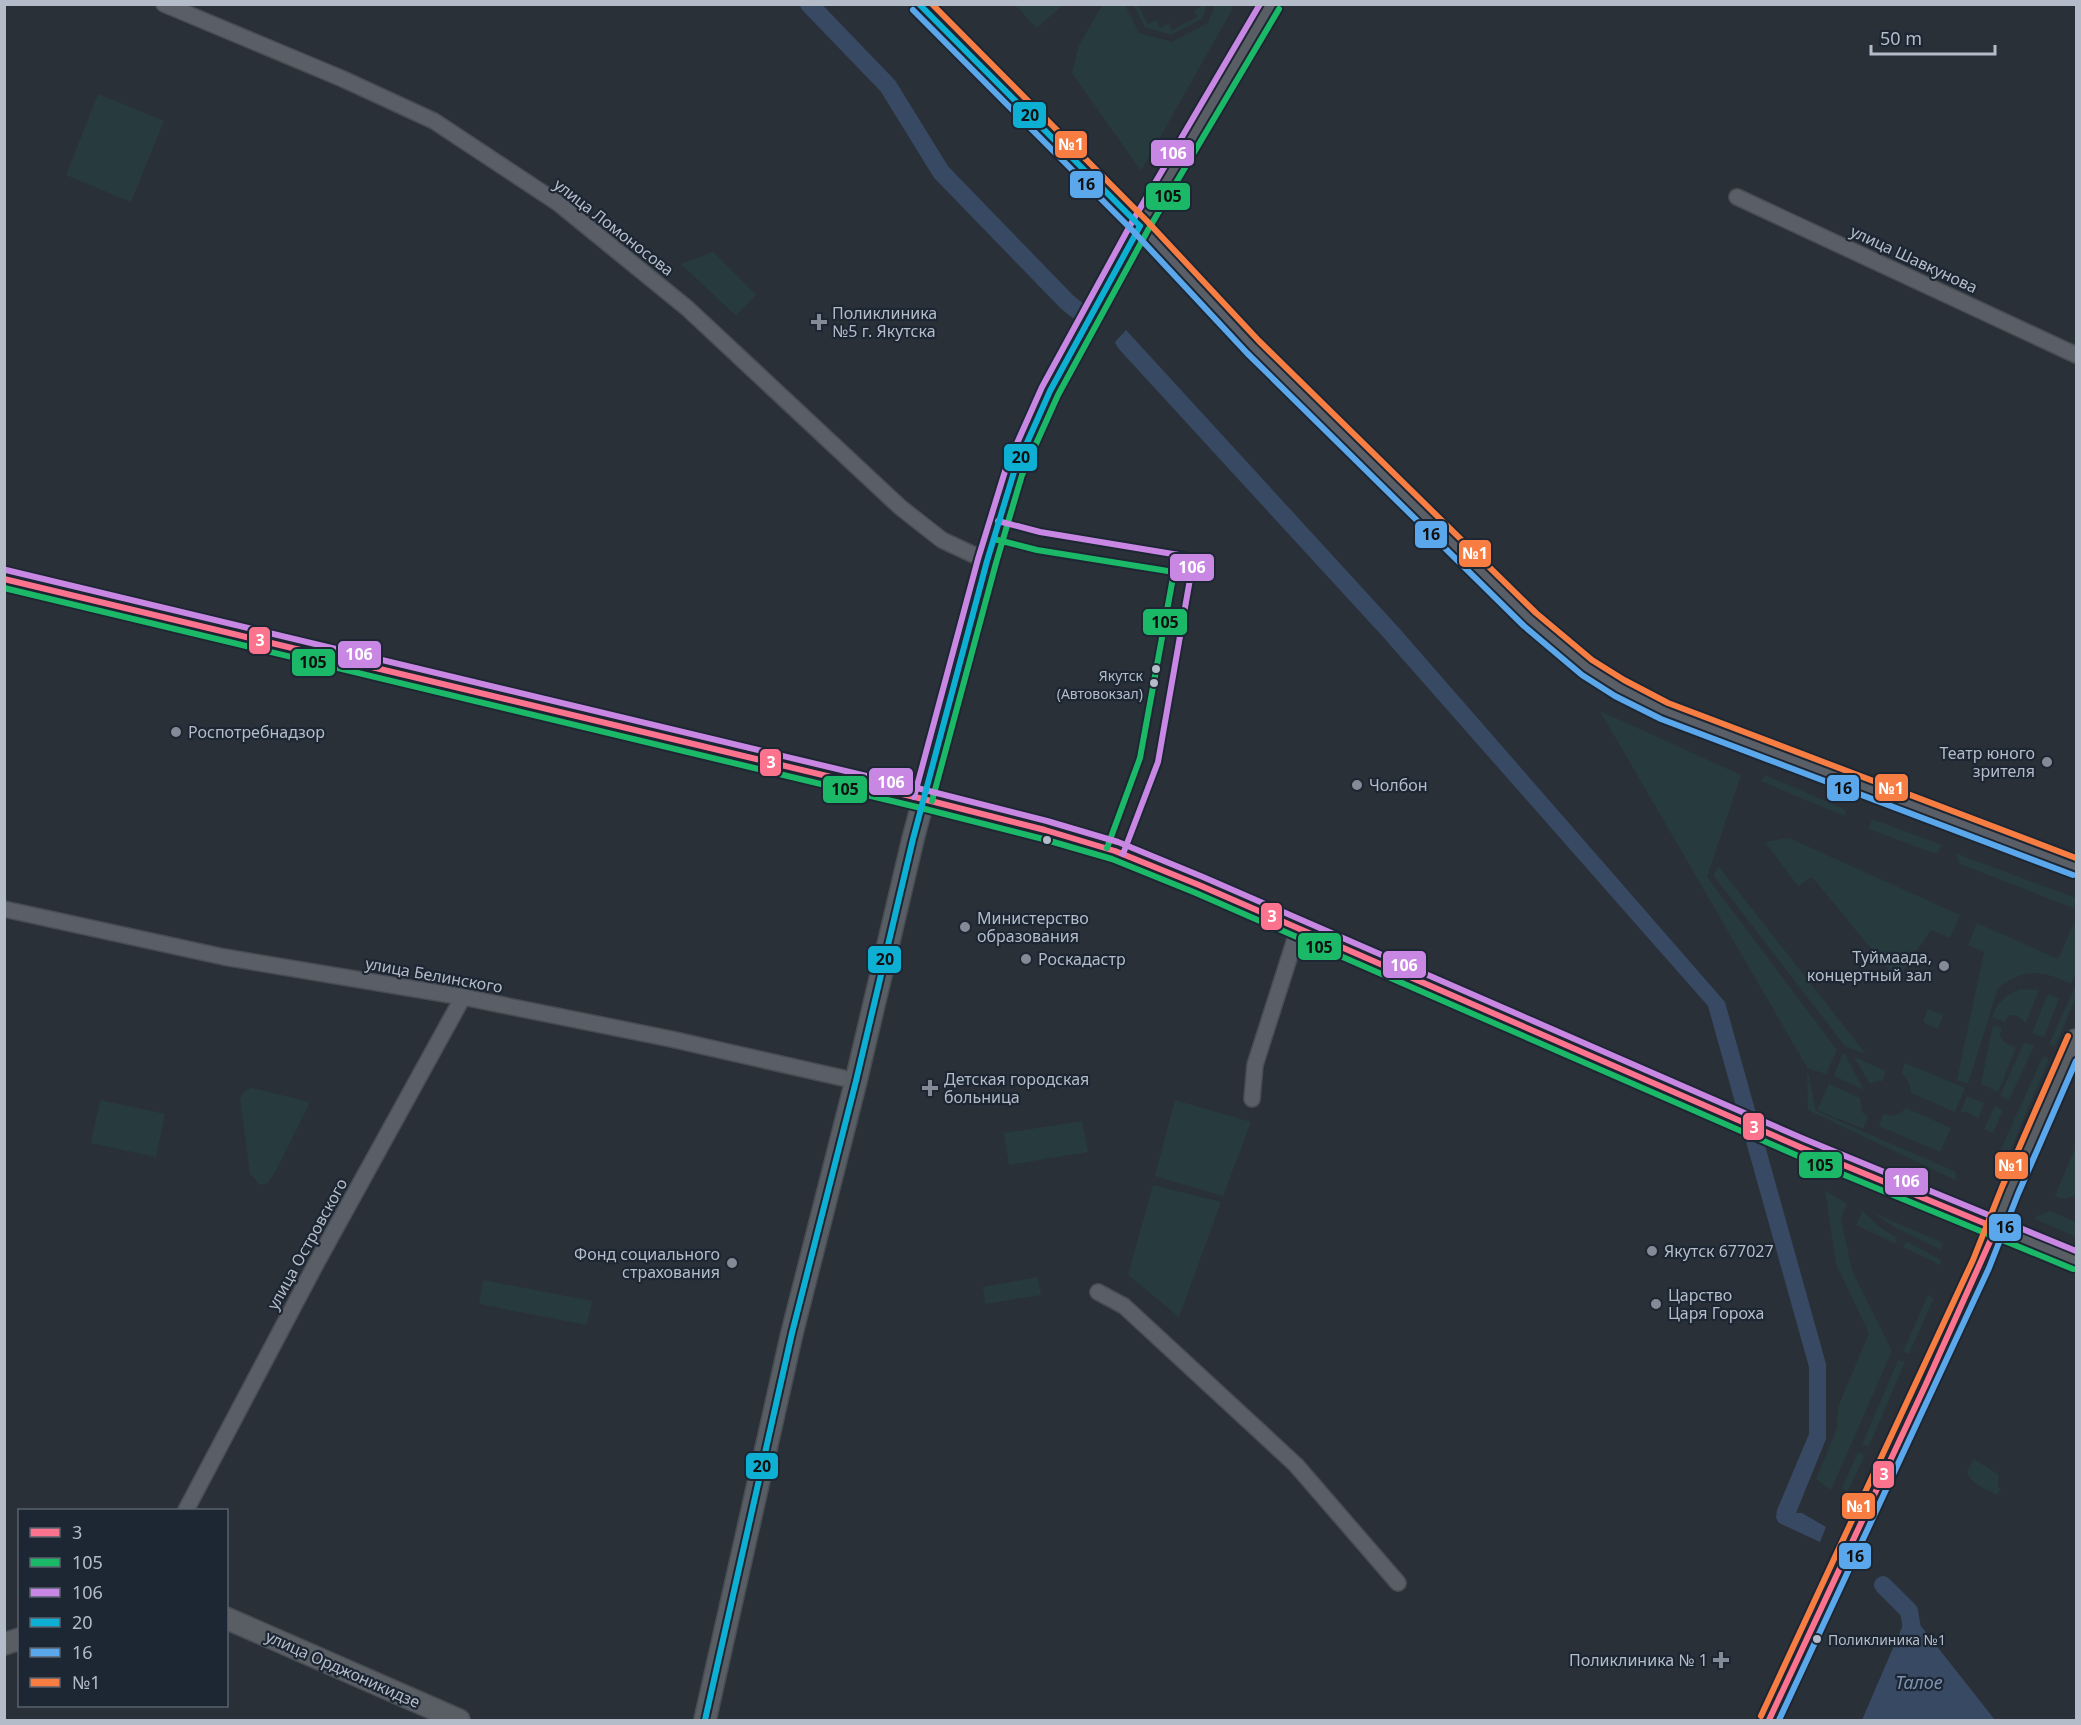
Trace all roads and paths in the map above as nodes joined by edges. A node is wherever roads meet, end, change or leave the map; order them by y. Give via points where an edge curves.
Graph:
1 (164, 4) edge
2 (919, 4) edge
3 (1271, 4) edge
4 (1737, 197) dead end
5 (1140, 226) junction
6 (2076, 355) edge
7 (987, 561) junction
8 (4, 579) edge
9 (923, 799) junction
10 (2076, 867) edge
11 (4, 909) edge
12 (1298, 930) junction
13 (463, 997) junction
14 (2076, 1040) edge
15 (856, 1081) junction
16 (1252, 1099) dead end
17 (1996, 1228) junction
18 (2076, 1261) edge
19 (1098, 1292) dead end
20 (187, 1509) edge
21 (1398, 1583) dead end
22 (228, 1619) edge
23 (459, 1720) edge
24 (705, 1720) edge
25 (1768, 1720) edge

1 - 7 street, улица Ломоносова via 434,121 558,203 687,308 900,507 942,540
2 - 5 street
3 - 5 main road
4 - 6 street, улица Шавкунова
5 - 7 main road via 1050,391 1014,472
5 - 10 street via 1253,347 1400,493 1530,620 1587,667 1664,711
7 - 9 main road
8 - 9 main road
9 - 12 main road via 1115,851
9 - 15 main road
11 - 13 street, улица Белинского via 224,957
12 - 16 street via 1255,1065
12 - 17 main road
13 - 15 street, улица Белинского
13 - 20 street, улица Островского
14 - 17 main road
15 - 24 main road via 789,1345
17 - 18 main road
17 - 25 main road
19 - 21 street via 1124,1306 1296,1465
22 - 23 main road, улица Орджоникидзе

